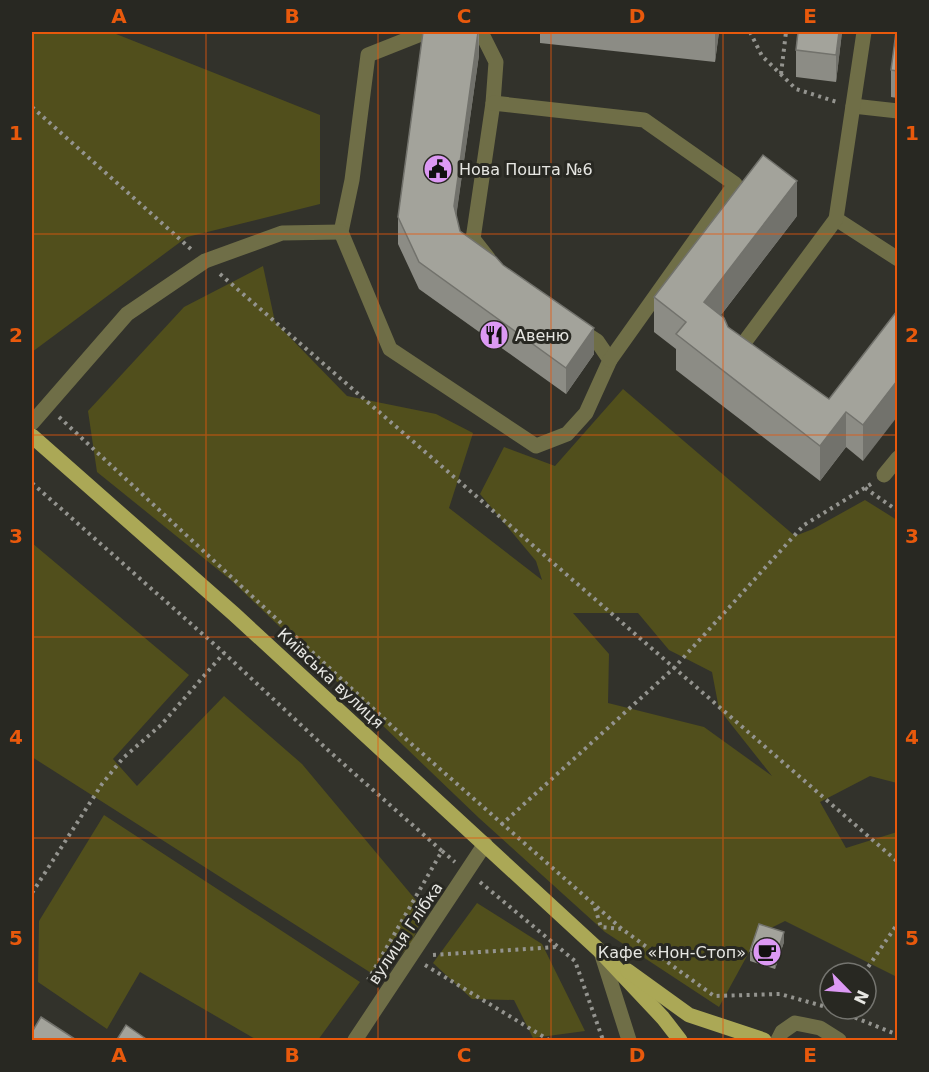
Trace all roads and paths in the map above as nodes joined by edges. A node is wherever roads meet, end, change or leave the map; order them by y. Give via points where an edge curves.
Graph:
1 (426, 32) edge
2 (481, 32) edge
3 (750, 32) edge
4 (786, 32) edge
5 (864, 32) edge
6 (781, 75) junction
7 (493, 103) junction
8 (853, 106) junction
9 (32, 107) edge
10 (897, 111) edge
11 (836, 219) junction
12 (340, 231) junction
13 (897, 259) edge
14 (205, 261) junction
15 (494, 266) edge
16 (568, 322) edge
17 (610, 360) junction
18 (743, 361) edge
19 (47, 406) junction
20 (32, 423) edge
21 (32, 436) edge
22 (897, 458) edge
23 (884, 476) joint
24 (32, 483) edge
25 (865, 488) junction
26 (897, 512) edge
27 (224, 653) junction
28 (674, 668) junction
29 (501, 825) junction
30 (485, 844) junction
31 (442, 851) junction
32 (897, 862) edge
33 (467, 872) junction
34 (32, 893) edge
35 (594, 906) junction
36 (897, 923) edge
37 (622, 929) junction
38 (558, 947) junction
39 (601, 952) junction
40 (411, 956) junction
41 (872, 961) edge
42 (368, 980) dead end
43 (818, 1004) edge
44 (864, 1021) edge
45 (897, 1035) edge
46 (355, 1041) edge
47 (549, 1041) edge
48 (603, 1041) edge
49 (629, 1041) edge
50 (680, 1041) edge
51 (764, 1041) edge
52 (778, 1041) edge
53 (839, 1041) edge

1 - 12 street via 368,55 352,180
2 - 7 street via 496,62
3 - 6 path via 762,57
4 - 6 path
5 - 8 street
6 - 8 path via 796,89
7 - 15 street via 473,239
7 - 17 street via 644,120 735,184
8 - 10 street
8 - 11 street
9 - 14 path
11 - 13 street
11 - 18 street via 734,354
12 - 14 street via 282,233
12 - 17 street via 390,349 536,446 567,434 586,413
14 - 19 street via 127,314
14 - 28 path
16 - 17 street via 597,341
19 - 20 street
19 - 29 path
21 - 30 main road, Київська вулиця
22 - 23 street
23 - 25 path
24 - 27 path
25 - 26 path
25 - 28 path via 804,525
27 - 31 path
27 - 34 path via 102,784
28 - 29 path
28 - 32 path
29 - 35 path
30 - 33 street, вулиця Глібка
30 - 39 main road, Київська вулиця
31 - 33 path
31 - 42 path
33 - 38 path
33 - 40 street, вулиця Глібка
35 - 37 path
35 - 37 path via 601,927
36 - 41 path
37 - 43 path via 714,996 780,994
38 - 40 path
38 - 48 path via 575,961
39 - 49 street
39 - 50 main road, Київська вулиця
39 - 51 main road, Київська вулиця via 689,1015
40 - 46 street, вулиця Глібка
40 - 47 path
44 - 45 path
52 - 53 street via 782,1032 795,1023 820,1028

